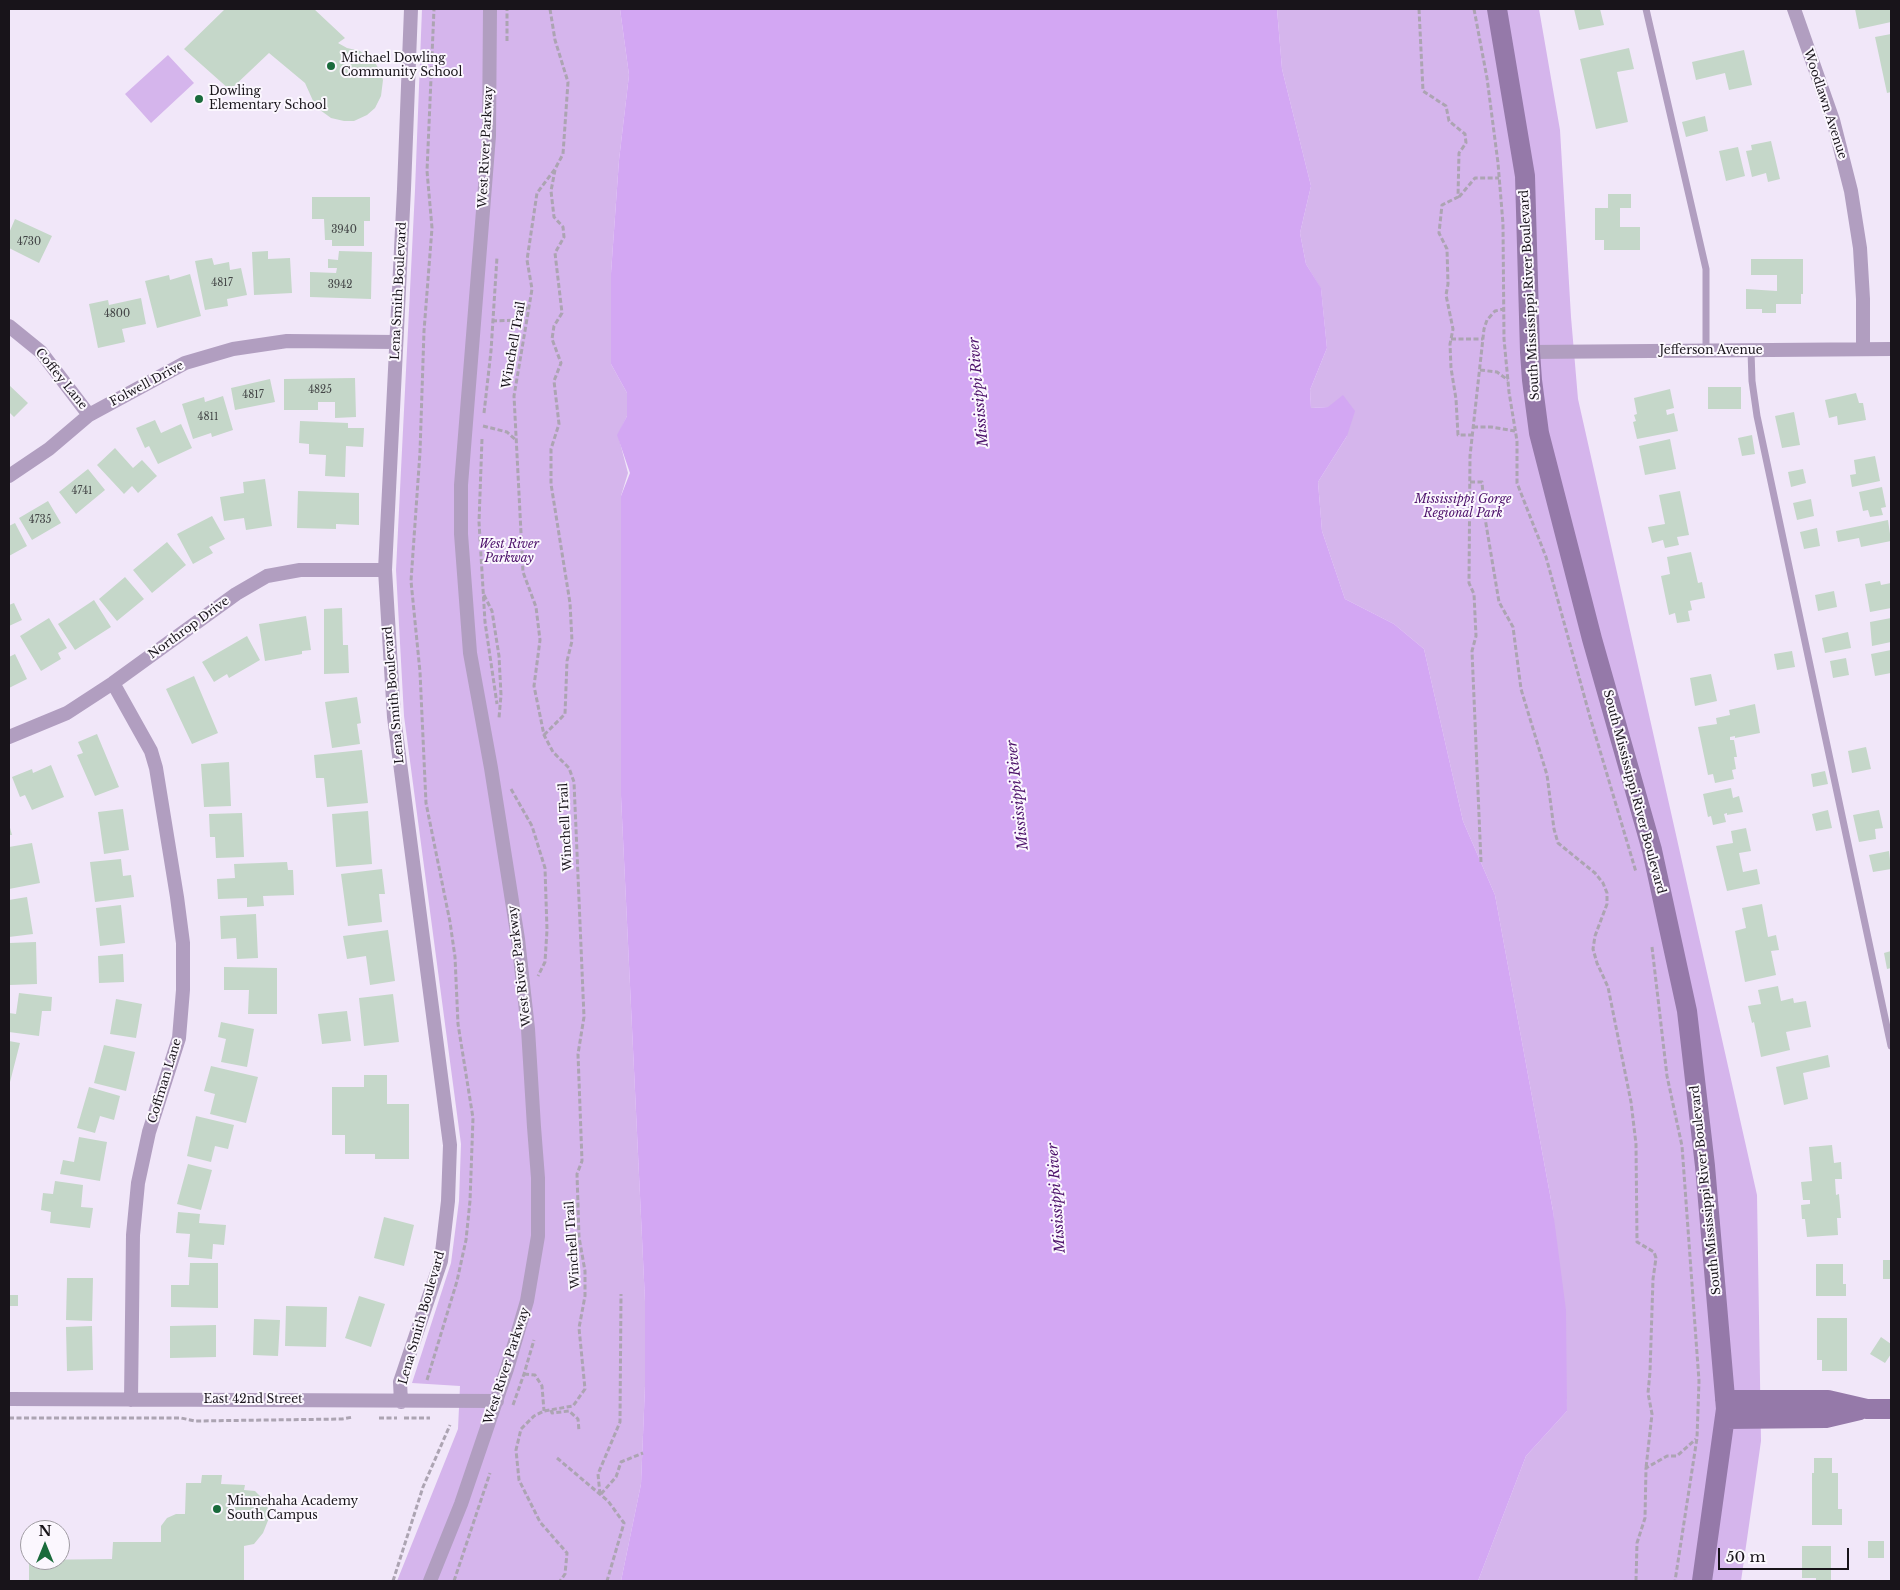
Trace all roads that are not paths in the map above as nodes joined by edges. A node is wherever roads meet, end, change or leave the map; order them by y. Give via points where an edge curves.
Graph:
1 (411, 9) edge
2 (490, 9) edge
3 (1497, 9) edge
4 (1646, 9) edge
5 (1794, 9) edge
6 (9, 326) edge
7 (396, 342) junction
8 (1863, 349) junction
9 (1891, 349) edge
10 (1706, 351) junction
11 (1752, 351) junction
12 (1530, 352) junction
13 (89, 415) junction
14 (9, 476) edge
15 (385, 570) junction
16 (113, 683) junction
17 (9, 737) edge
18 (1891, 1046) edge
19 (9, 1399) edge
20 (131, 1400) junction
21 (497, 1401) junction
22 (401, 1402) junction
23 (1891, 1409) edge
24 (1725, 1410) junction
25 (430, 1581) edge
26 (1702, 1581) edge

1 - 7 street, Lena Smith Boulevard
2 - 21 street, West River Parkway via 489,136 461,485 462,534 470,653 519,949 538,1178 534,1266 527,1302
3 - 12 street, South Mississippi River Boulevard via 1524,176
4 - 10 lane via 1706,269
5 - 8 street, Woodlawn Avenue via 1833,120 1851,191 1860,248
6 - 13 street, Coffey Lane via 41,352
7 - 13 street, Folwell Drive via 287,340 233,349 185,363
7 - 15 street, Lena Smith Boulevard
8 - 9 street, Jefferson Avenue
8 - 11 street, Jefferson Avenue
10 - 11 street, Jefferson Avenue
10 - 12 street, Jefferson Avenue
11 - 18 lane via 1757,416
12 - 24 street, South Mississippi River Boulevard via 1539,433 1592,639 1652,850 1687,1011 1705,1166
13 - 14 street, Folwell Drive
15 - 16 street, Northrop Drive via 300,570 267,576 236,594
15 - 22 street, Lena Smith Boulevard via 394,717 450,1145 441,1261 400,1382
16 - 17 street, Northrop Drive via 67,713
16 - 20 street, Coffman Lane via 151,751 156,768 183,943 184,990 179,1038 149,1132 138,1183 133,1234
19 - 20 street, East 42nd Street
20 - 22 street, East 42nd Street
21 - 22 street, East 42nd Street
21 - 25 street, West River Parkway
23 - 24 street via 1828,1400
24 - 26 street, South Mississippi River Boulevard

